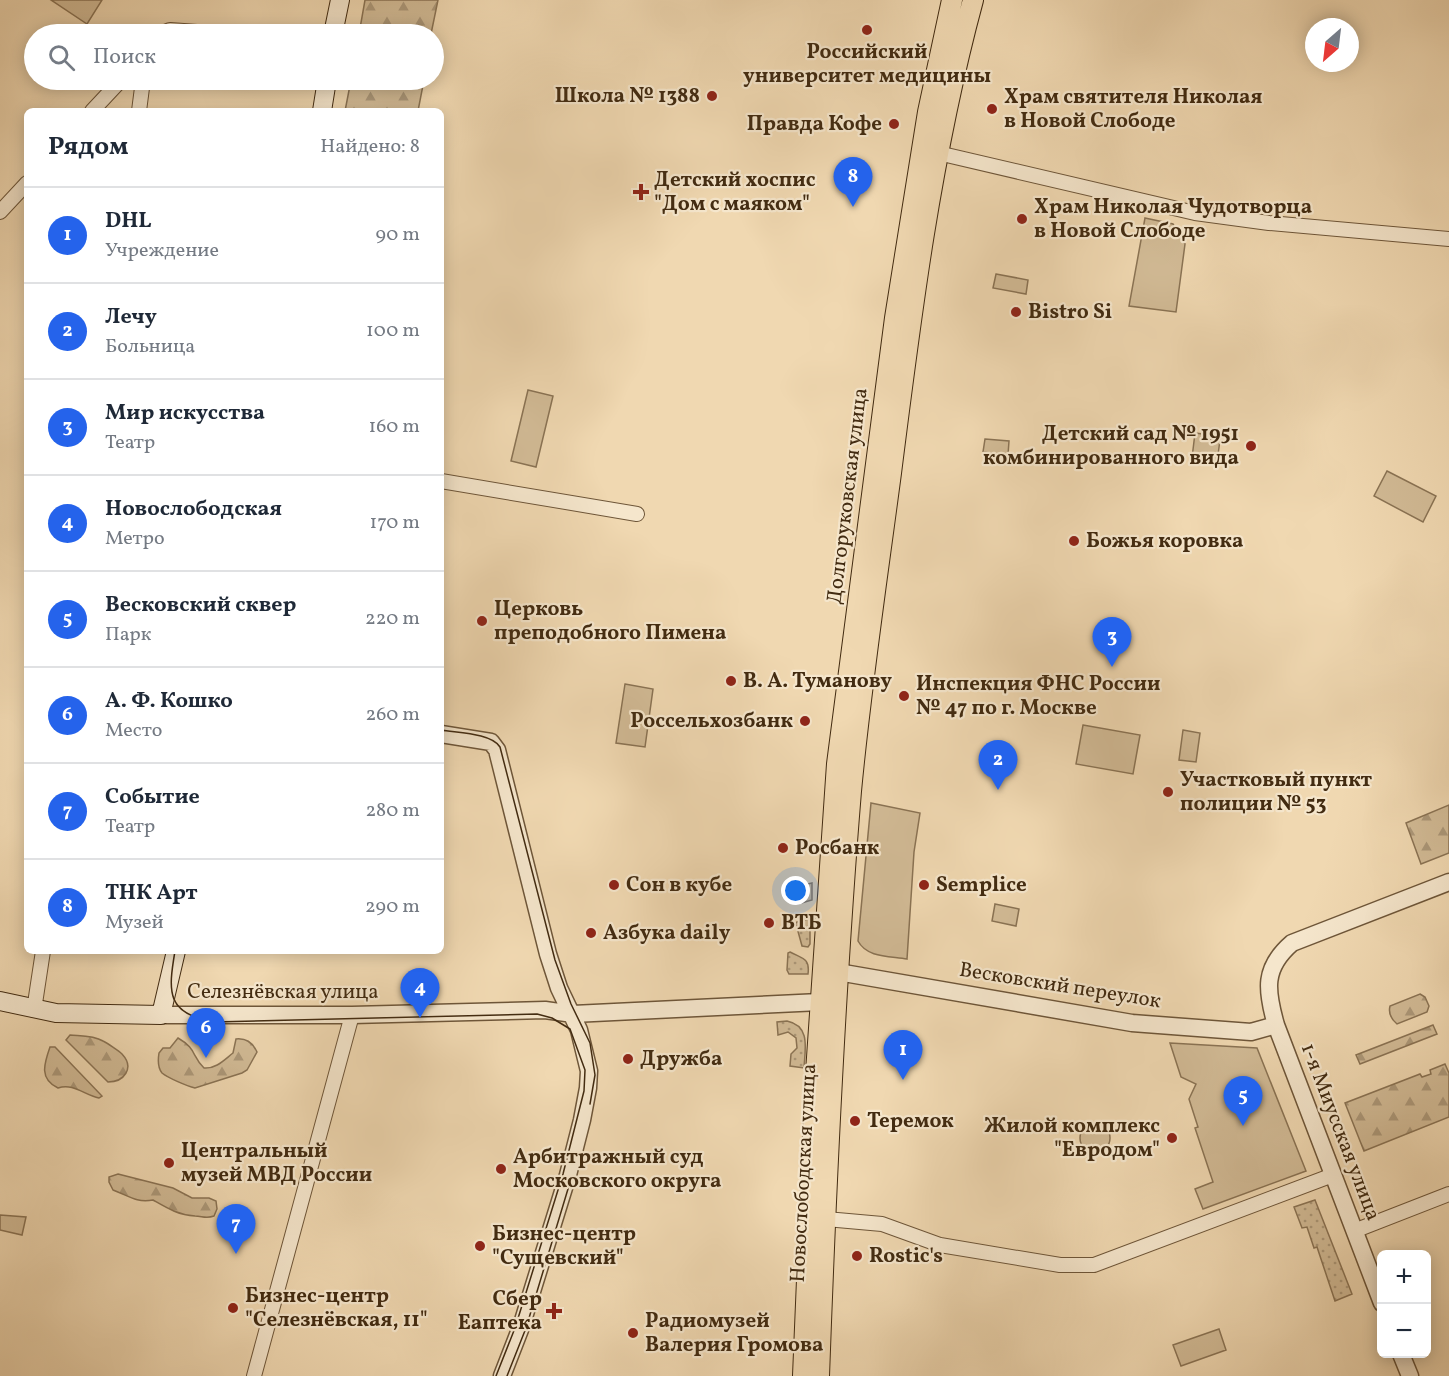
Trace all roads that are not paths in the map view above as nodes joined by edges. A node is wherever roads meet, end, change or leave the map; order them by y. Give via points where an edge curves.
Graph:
1 (340, 0) edge
2 (952, 0) edge
3 (973, 0) edge
4 (335, 24) edge
5 (112, 90) edge
6 (142, 90) edge
7 (325, 90) edge
8 (95, 108) edge
9 (139, 108) edge
10 (322, 108) edge
11 (938, 153) junction
12 (24, 186) edge
13 (0, 212) edge
14 (1449, 239) edge
15 (444, 482) edge
16 (637, 514) dead end
17 (444, 734) edge
18 (1449, 882) edge
19 (43, 954) edge
20 (175, 954) edge
21 (838, 972) junction
22 (0, 1001) edge
23 (820, 1002) junction
24 (34, 1010) junction
25 (352, 1014) junction
26 (573, 1014) junction
27 (161, 1015) junction
28 (1276, 1025) junction
29 (1333, 1175) junction
30 (1449, 1194) edge
31 (826, 1219) junction
32 (1354, 1231) junction
33 (1377, 1290) edge
34 (1403, 1358) edge
35 (254, 1376) edge
36 (502, 1376) edge
37 (803, 1376) edge
38 (819, 1376) edge
39 (1410, 1376) edge

1 - 4 main road
2 - 23 main road, Долгоруковская улица via 928,112 876,455 837,764
3 - 11 main road, Долгоруковская улица
5 - 8 street
6 - 9 street
7 - 10 main road
11 - 14 street via 1195,213
11 - 21 main road, Долгоруковская улица via 870,626 852,788
12 - 13 street
15 - 16 street
17 - 26 street via 491,742 496,747 548,954
18 - 28 street, 1-я Миусская улица via 1292,943 1282,951 1269,974 1269,999
19 - 24 street
20 - 27 main road
21 - 28 street, Весковский переулок via 1132,1023 1251,1032
21 - 31 main road, Новослободская улица
22 - 24 main road, Селезнёвская улица
23 - 26 street, Селезнёвская улица
23 - 37 main road, Новослободская улица
24 - 27 main road, Селезнёвская улица
25 - 26 street, Селезнёвская улица via 545,1010
25 - 27 street, Селезнёвская улица
25 - 35 street
26 - 36 street via 589,1071 582,1120 521,1327
28 - 29 street, 1-я Миусская улица
29 - 31 street via 1094,1265 1060,1265 940,1245 882,1224
29 - 32 street, 1-я Миусская улица
30 - 32 street
31 - 38 main road, Новослободская улица
32 - 33 street, 1-я Миусская улица
34 - 39 street

